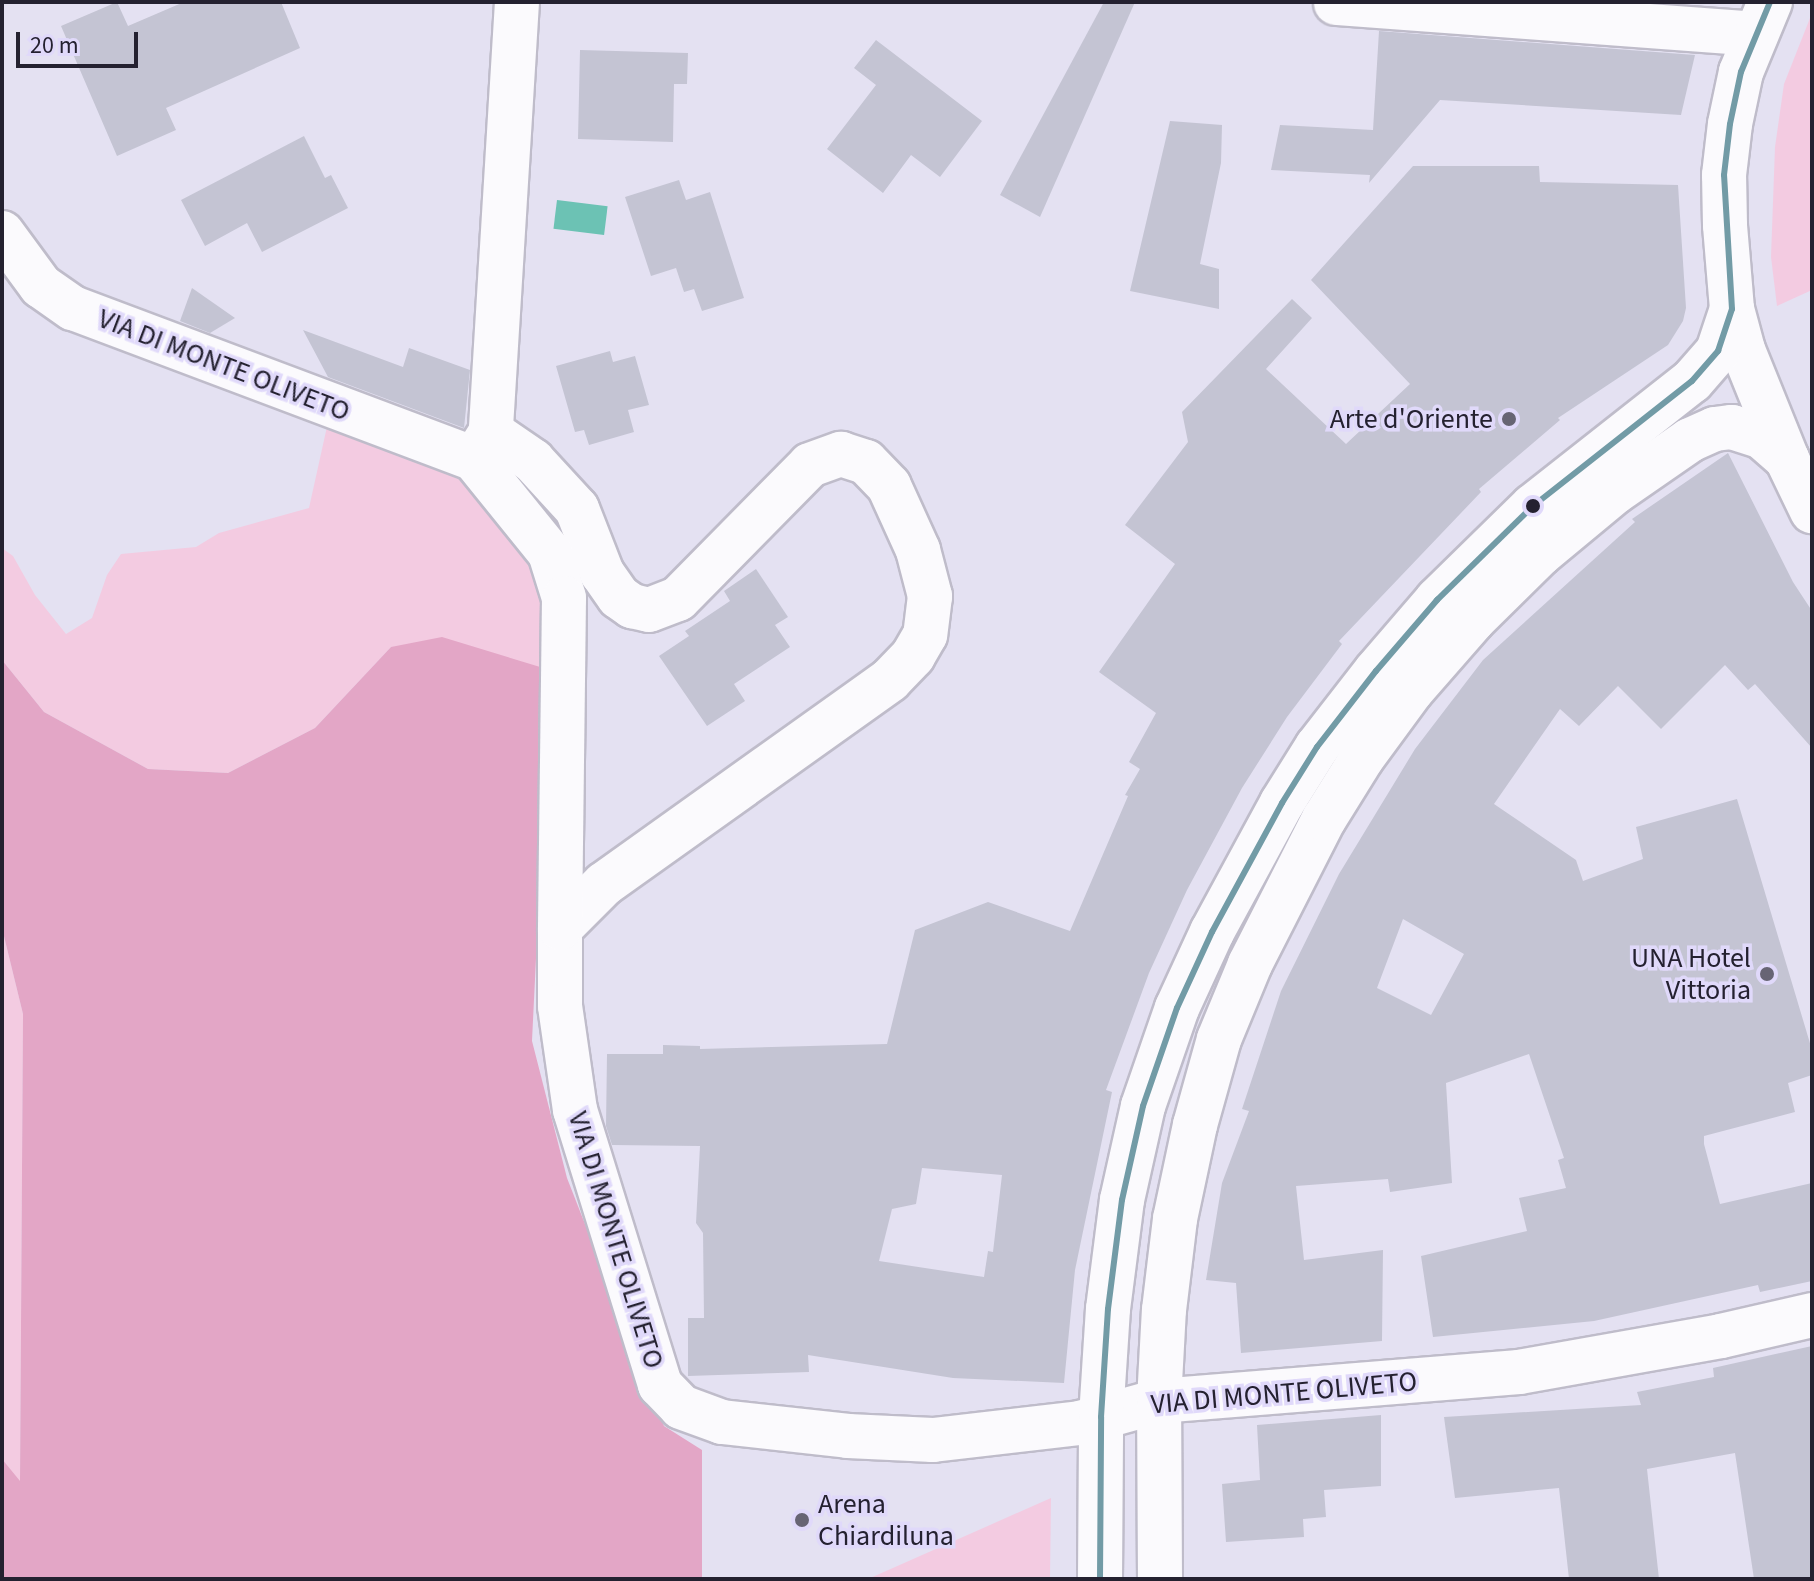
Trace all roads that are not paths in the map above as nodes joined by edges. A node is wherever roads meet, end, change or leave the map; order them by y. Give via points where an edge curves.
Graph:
1 (517, 2) edge
2 (1336, 3) edge
3 (1763, 18) edge
4 (2, 233) edge
5 (1732, 309) junction
6 (482, 445) junction
7 (1787, 459) junction
8 (1812, 511) edge
9 (560, 928) junction
10 (1812, 1315) edge
11 (1159, 1401) junction
12 (1101, 1417) junction
13 (1100, 1579) edge
14 (1160, 1579) edge

1 - 6 street
2 - 3 street
3 - 5 street via 1741,72 1726,148
4 - 6 street, VIA DI MONTE OLIVETO via 41,286 73,308
5 - 7 street
5 - 12 street via 1721,344 1706,367 1533,506 1437,600 1317,747 1248,862 1183,996 1143,1106 1122,1200
6 - 9 street, VIA DI MONTE OLIVETO via 550,553 564,598
6 - 9 street, VIA DI MONTE OLIVETO via 533,461 577,509 602,573 619,597 649,610 678,599 810,465 841,454 866,462 889,486 918,550 930,596 925,635 890,680 604,884
7 - 8 street
7 - 11 street via 1762,437 1732,427 1701,434 1648,468 1540,554 1484,609 1412,690 1362,758 1292,876 1219,1039 1175,1219
9 - 12 street, VIA DI MONTE OLIVETO via 560,1006 575,1110 660,1385 681,1407 722,1422 933,1440
10 - 11 street, VIA DI MONTE OLIVETO via 1519,1372
11 - 12 street, VIA DI MONTE OLIVETO
11 - 14 street
12 - 13 street

